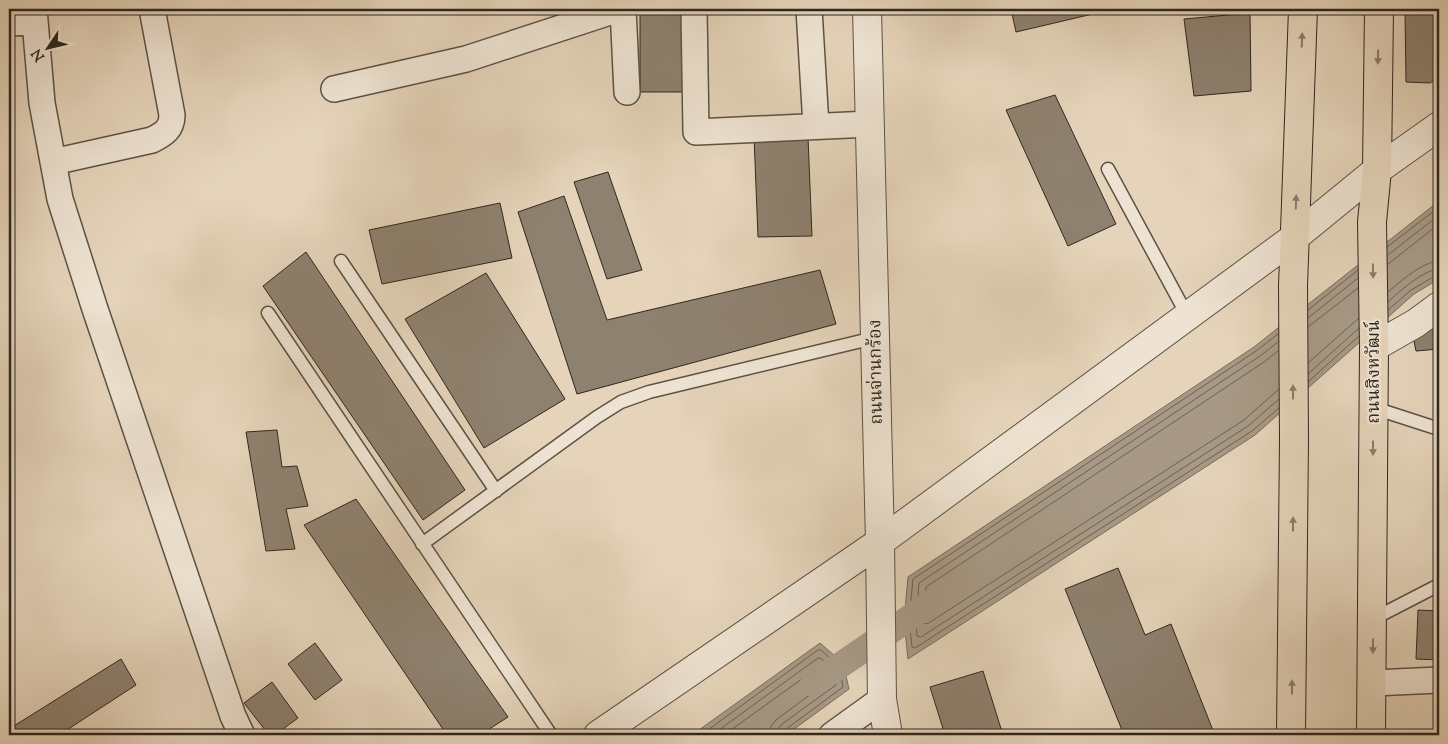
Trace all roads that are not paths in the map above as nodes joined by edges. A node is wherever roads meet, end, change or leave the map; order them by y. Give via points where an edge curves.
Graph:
1 (152, 9) edge
2 (619, 9) edge
3 (624, 9) edge
4 (694, 9) edge
5 (809, 9) edge
6 (867, 9) edge
7 (1303, 9) edge
8 (1379, 9) edge
9 (35, 15) edge
10 (9, 23) edge
11 (334, 89) dead end
12 (627, 92) dead end
13 (870, 124) junction
14 (816, 126) junction
15 (1439, 126) edge
16 (53, 162) junction
17 (1108, 169) dead end
18 (1376, 170) junction
19 (1295, 237) junction
20 (341, 261) dead end
21 (1439, 306) edge
22 (268, 313) dead end
23 (1187, 315) junction
24 (874, 338) junction
25 (1374, 347) junction
26 (1374, 408) junction
27 (1439, 429) edge
28 (496, 491) junction
29 (880, 542) junction
30 (422, 544) junction
31 (1439, 585) edge
32 (1373, 619) junction
33 (1439, 680) edge
34 (1373, 683) junction
35 (882, 699) junction
36 (242, 735) edge
37 (551, 735) edge
38 (598, 735) edge
39 (832, 735) edge
40 (888, 735) edge
41 (1291, 735) edge
42 (1372, 735) edge

1 - 16 street via 172,115 170,127 152,140
2 - 11 street via 466,59
3 - 12 street
4 - 14 street via 696,132
5 - 14 street
6 - 13 street, ถนนจ่านกร้อง
19 -> 7 main road
8 -> 18 main road, ถนนสิงหวัฒน์
9 - 10 street
9 - 16 street via 42,103
13 - 14 street
13 - 24 street, ถนนจ่านกร้อง
15 - 18 street
16 - 36 street via 60,199 95,309
17 - 23 lane
18 - 19 street
18 -> 25 main road, ถนนสิงหวัฒน์ via 1372,222
19 - 23 street
41 -> 19 main road
20 - 28 lane
21 - 25 street
22 - 30 lane
23 - 29 street
24 - 28 lane via 631,397 597,417
24 - 29 street, ถนนจ่านกร้อง
25 - 26 main road, ถนนสิงหวัฒน์
26 - 27 lane
26 -> 32 main road, ถนนสิงหวัฒน์
28 - 30 lane
29 - 35 street, ถนนจ่านกร้อง
29 - 38 street
30 - 37 lane
31 - 32 lane
32 -> 34 main road, ถนนสิงหวัฒน์
33 - 34 street
34 - 42 main road, ถนนสิงหวัฒน์
35 - 39 street
35 - 40 street, ถนนจ่านกร้อง

